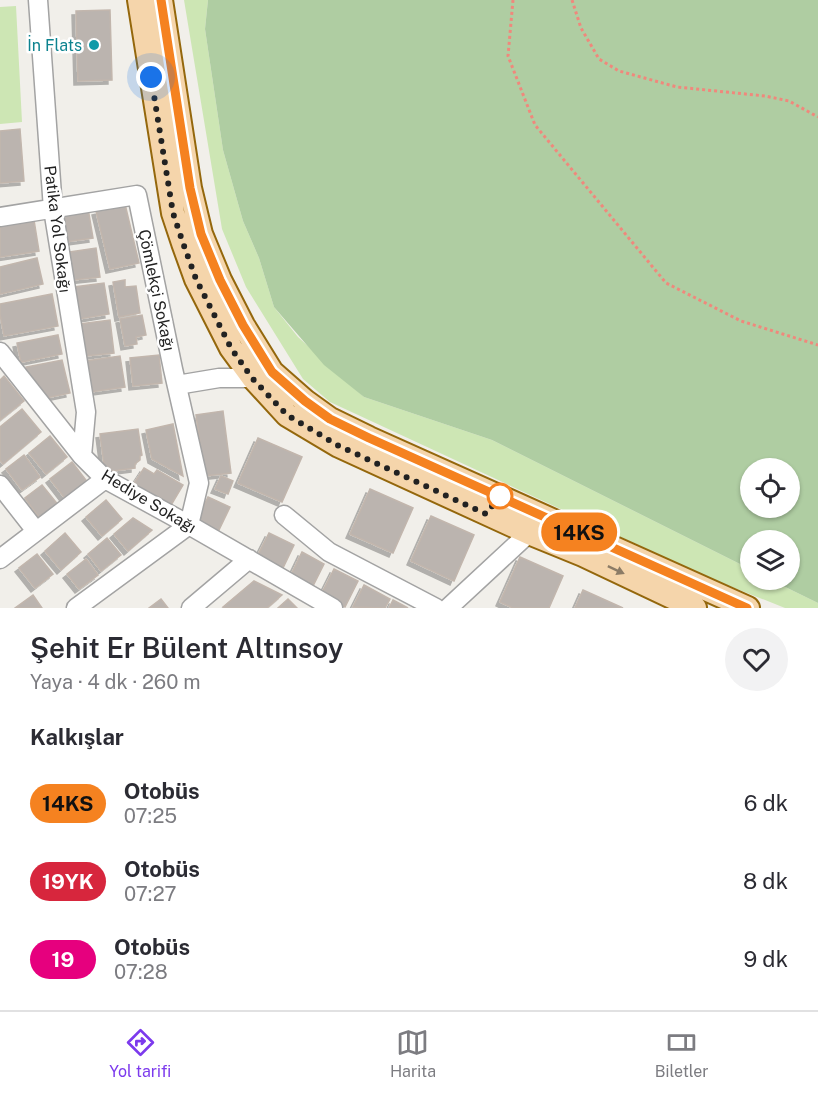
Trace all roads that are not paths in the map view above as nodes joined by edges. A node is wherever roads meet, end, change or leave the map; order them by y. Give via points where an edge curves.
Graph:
1 (38, 0) edge
2 (139, 0) edge
3 (161, 0) edge
4 (53, 209) junction
5 (0, 217) edge
6 (0, 352) edge
7 (252, 378) junction
8 (177, 385) junction
9 (82, 456) junction
10 (105, 478) junction
11 (0, 485) edge
12 (284, 515) dead end
13 (189, 525) junction
14 (36, 531) junction
15 (529, 533) junction
16 (0, 559) edge
17 (249, 559) junction
18 (76, 608) edge
19 (192, 608) edge
20 (331, 608) edge
21 (436, 608) edge
22 (447, 608) edge
23 (695, 608) edge
24 (748, 608) edge

1 - 4 street, Patika Yol Sokağı
2 - 7 main road via 176,223 196,279 231,348
3 - 24 main road via 190,188 201,234 243,325 272,372 330,419
4 - 5 street
4 - 8 street, Çömlekçi Sokağı via 137,195
4 - 9 street, Patika Yol Sokağı via 86,412
6 - 9 street, Hediye Sokağı
7 - 8 street via 219,378
7 - 15 main road via 287,415 339,446
8 - 13 street, Çömlekçi Sokağı via 199,483
9 - 10 street, Hediye Sokağı
10 - 13 street, Hediye Sokağı
10 - 14 street
11 - 14 street
12 - 21 street via 329,552
13 - 17 street, Hediye Sokağı
13 - 18 street
14 - 16 street
15 - 22 street
15 -> 23 main road
17 - 19 street
17 - 20 street, Hediye Sokağı

